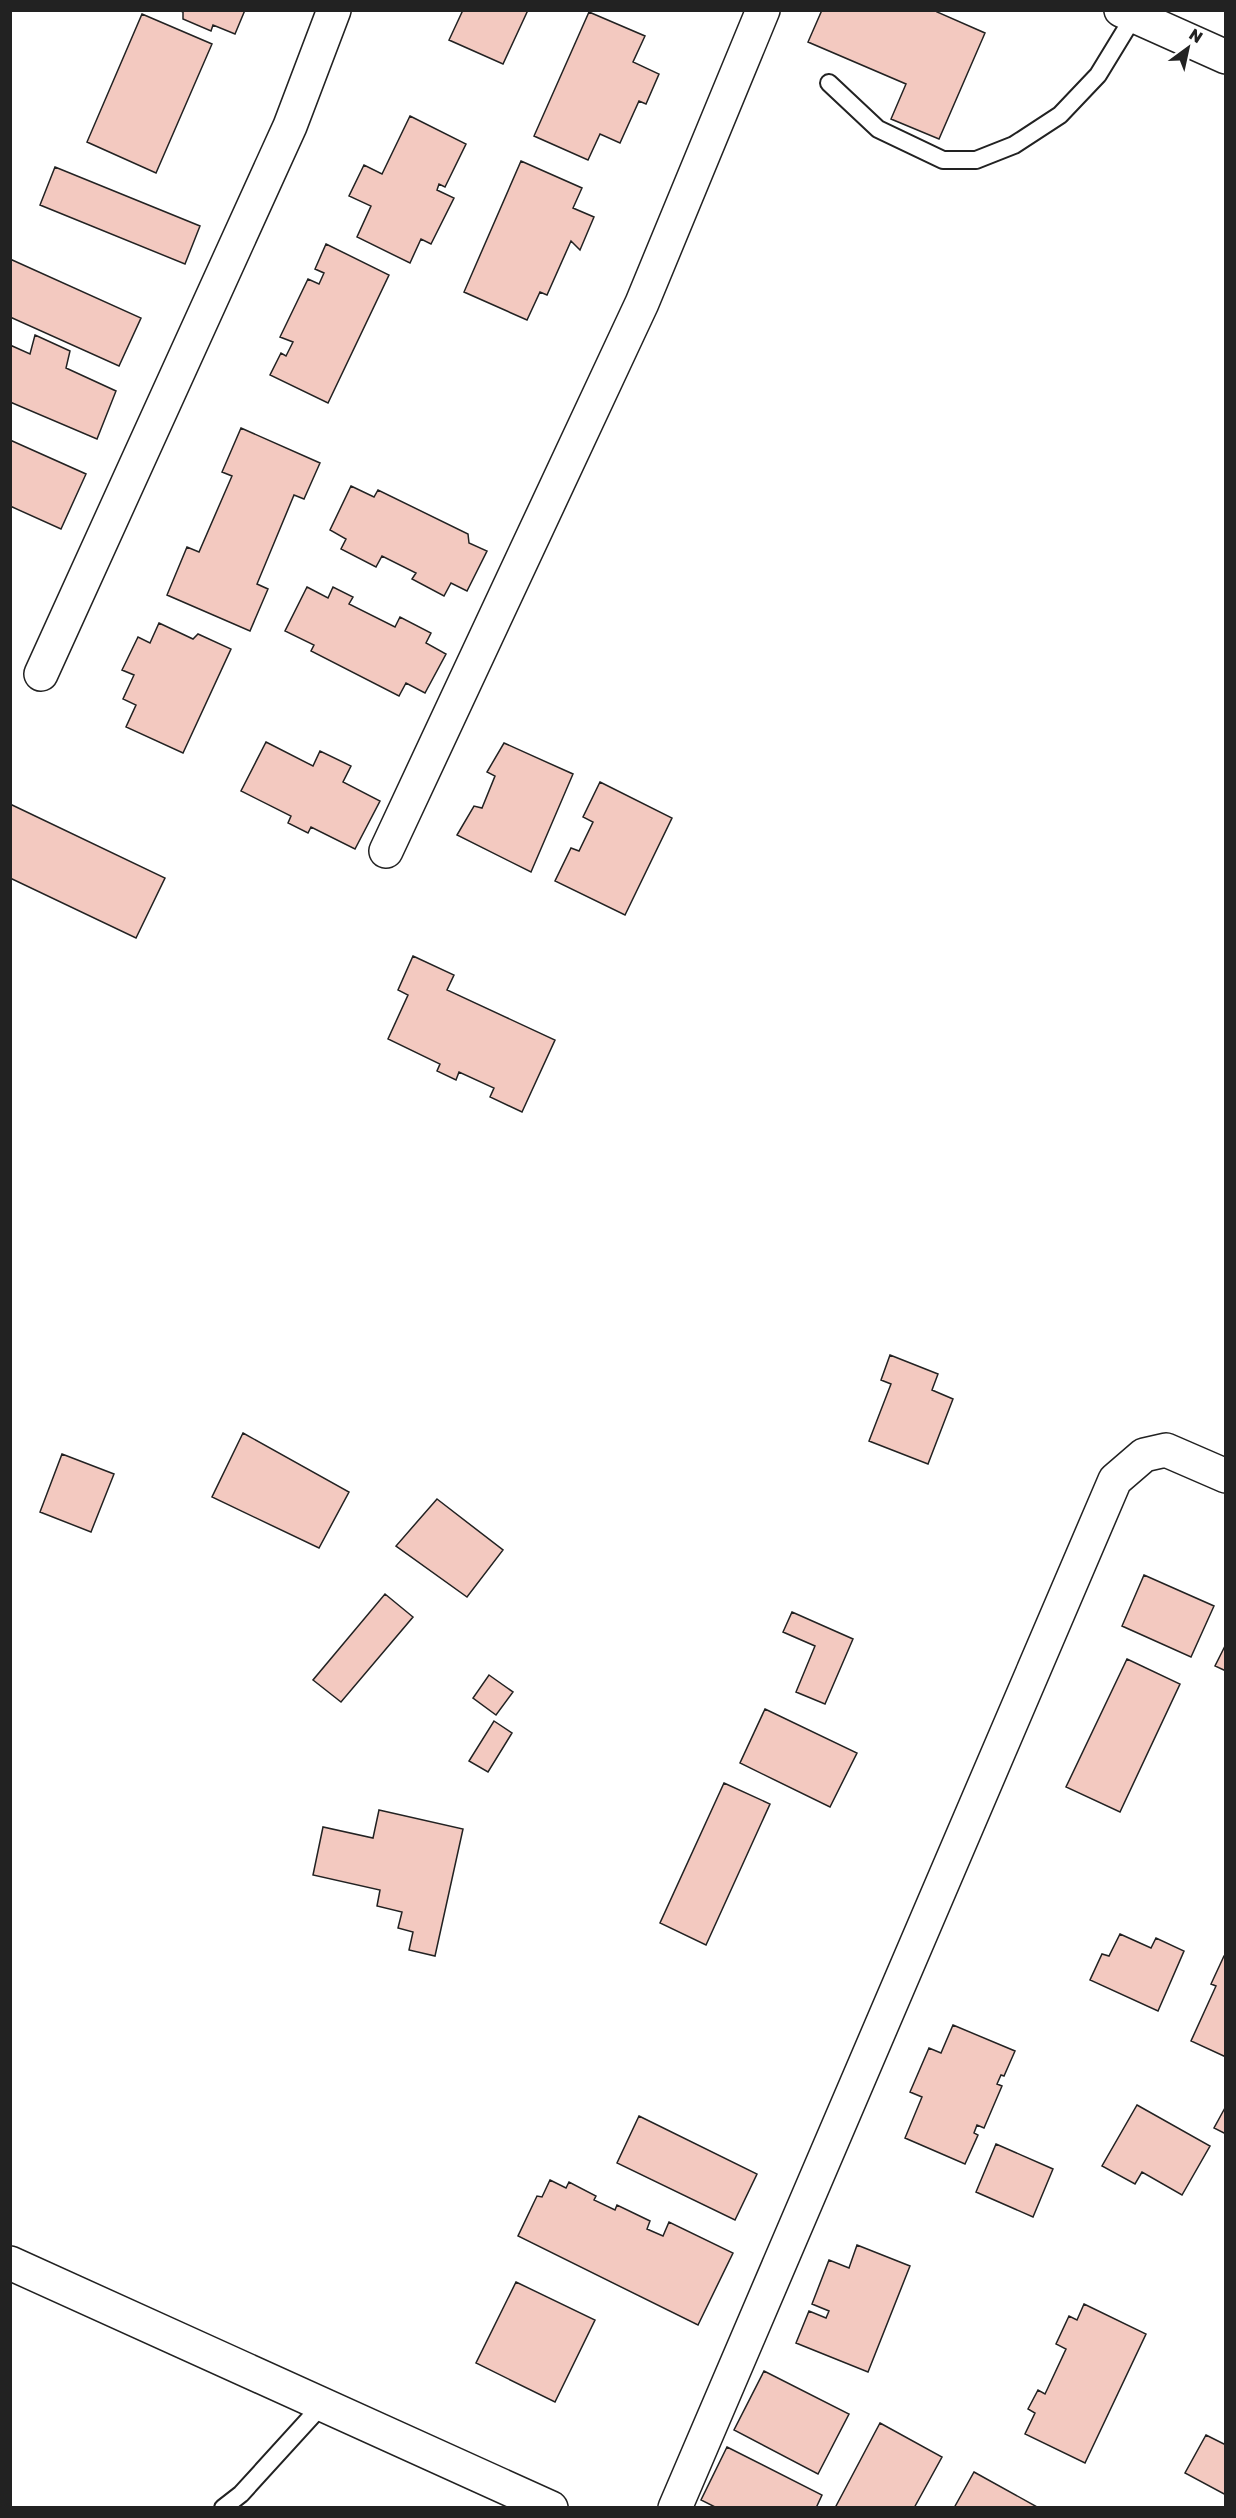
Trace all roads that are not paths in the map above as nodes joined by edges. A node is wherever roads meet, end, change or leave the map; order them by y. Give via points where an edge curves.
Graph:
1 (334, 10) edge
2 (763, 10) edge
3 (1127, 14) edge
4 (1226, 57) edge
5 (830, 83) dead end
6 (41, 674) dead end
7 (386, 851) dead end
8 (1226, 1476) edge
9 (10, 2263) edge
10 (322, 2405) junction
11 (223, 2508) edge
12 (550, 2508) edge
13 (675, 2508) edge

1 - 6 street via 290,126
2 - 7 street via 642,303
3 - 4 street
3 - 5 lane via 1098,75 1060,115 1014,145 976,160 944,160 878,129
8 - 13 street via 1166,1450 1144,1455 1115,1480
9 - 10 street
10 - 11 lane via 241,2494
10 - 12 street

